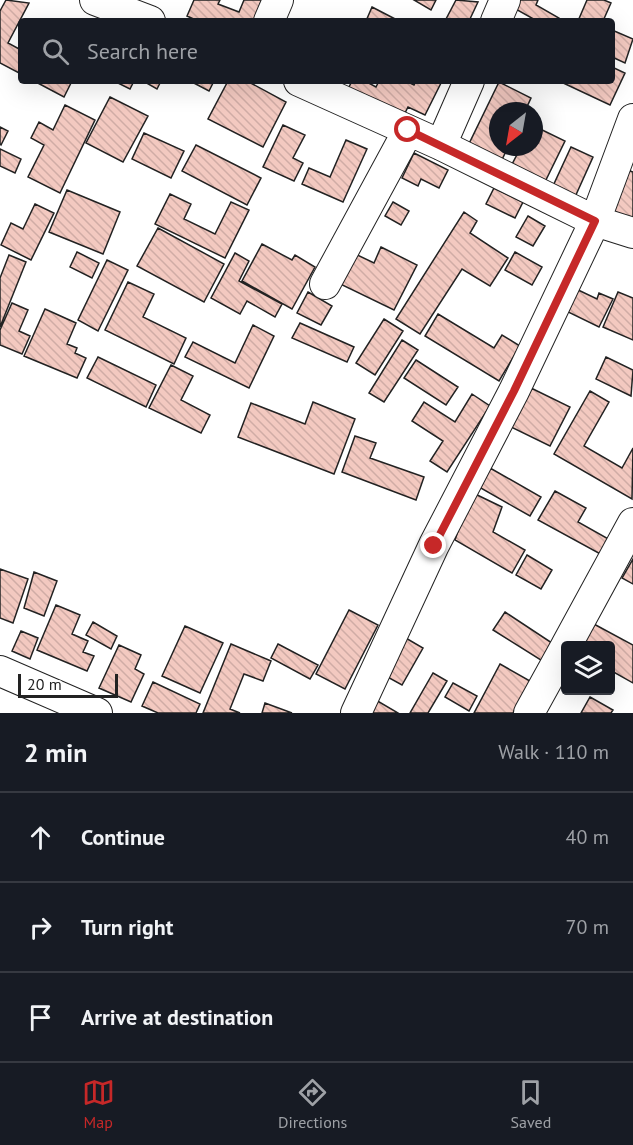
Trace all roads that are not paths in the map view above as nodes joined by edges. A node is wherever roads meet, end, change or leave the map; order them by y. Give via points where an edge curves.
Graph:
1 (95, 0) edge
2 (278, 0) edge
3 (506, 0) edge
4 (142, 18) edge
5 (270, 18) edge
6 (497, 18) edge
7 (306, 84) edge
8 (469, 84) edge
9 (633, 119) edge
10 (408, 130) junction
11 (441, 146) junction
12 (595, 221) junction
13 (633, 233) edge
14 (325, 284) dead end
15 (633, 524) edge
16 (569, 641) edge
17 (561, 655) edge
18 (0, 671) edge
19 (97, 713) edge
20 (356, 713) edge
21 (529, 713) edge

1 - 4 street
2 - 5 street
3 - 6 street
7 - 10 street
8 - 11 street
9 - 12 street
10 - 11 street
10 - 14 street
11 - 12 street
12 - 13 street
12 - 20 street
15 - 16 street
17 - 21 street
18 - 19 street

